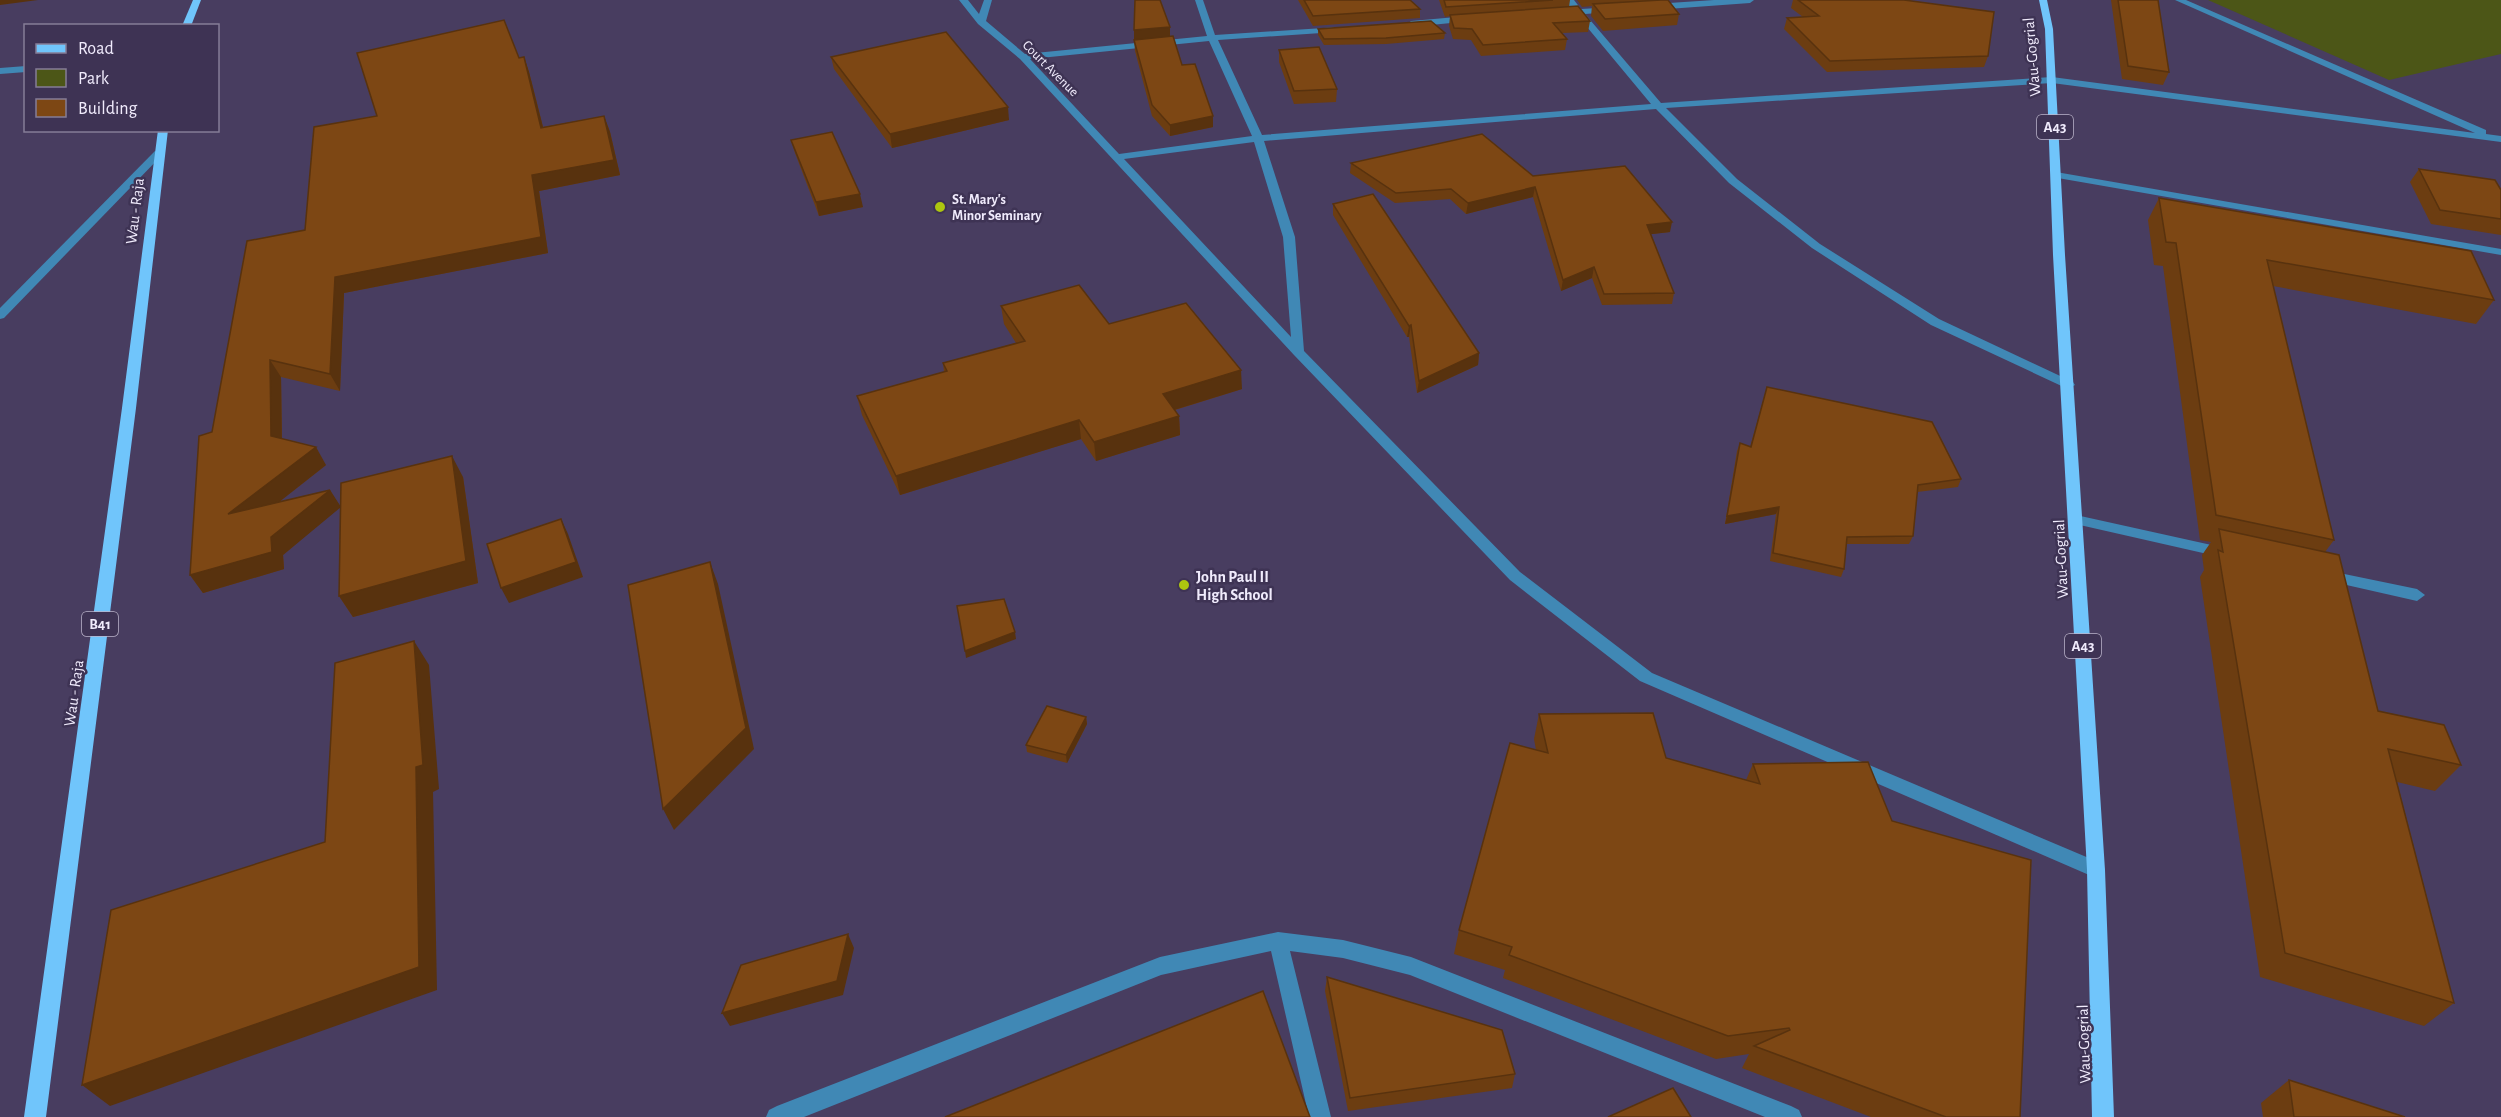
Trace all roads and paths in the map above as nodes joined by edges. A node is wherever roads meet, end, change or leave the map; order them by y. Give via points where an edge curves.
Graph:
1 (197, 0) edge
2 (963, 0) edge
3 (988, 0) edge
4 (1199, 0) edge
5 (1569, 0) edge
6 (1750, 0) edge
7 (2043, 0) edge
8 (2179, 0) edge
9 (1647, 7) edge
10 (1624, 9) edge
11 (1579, 12) junction
12 (1555, 13) edge
13 (1484, 18) edge
14 (981, 22) junction
15 (187, 24) edge
16 (1401, 24) edge
17 (1342, 28) edge
18 (1212, 38) junction
19 (1023, 57) junction
20 (24, 69) edge
21 (0, 71) edge
22 (2052, 80) junction
23 (1658, 106) junction
24 (163, 132) edge
25 (1258, 138) junction
26 (2500, 139) edge
27 (159, 153) junction
28 (1118, 157) junction
29 (2056, 175) junction
30 (2501, 252) edge
31 (0, 315) edge
32 (1298, 352) junction
33 (2068, 385) junction
34 (2076, 520) junction
35 (2235, 555) edge
36 (2315, 573) edge
37 (2417, 595) dead end
38 (2096, 870) junction
39 (1278, 941) junction
40 (35, 1117) edge
41 (777, 1117) edge
42 (1320, 1117) edge
43 (1791, 1117) edge
44 (2103, 1117) edge

1 - 15 main road
2 - 14 street, Court Avenue
3 - 14 street
4 - 18 street
5 - 11 street
6 - 9 street
7 - 22 main road, Wau-Gogrial / A43
8 - 26 street
10 - 11 street
11 - 12 street
11 - 23 street
13 - 16 street
14 - 19 street, Court Avenue
17 - 18 street
18 - 19 street
18 - 25 street
19 - 28 street, Court Avenue
20 - 21 street
22 - 23 street
22 - 26 street
22 - 29 main road, Wau-Gogrial / A43
23 - 25 street
23 - 33 street via 1733,180 1816,246 1935,322
24 - 27 main road, Wau - Raja / B41
25 - 28 street
25 - 32 street via 1289,237
27 - 31 street
27 - 40 main road, Wau - Raja / B41
28 - 32 street, Court Avenue
29 - 30 street
29 - 33 main road, Wau-Gogrial / A43
32 - 38 street, Court Avenue via 1515,576 1646,677
33 - 34 main road, Wau-Gogrial / A43
34 - 35 street
34 - 38 main road, Wau-Gogrial / A43
36 - 37 street
38 - 44 main road, Wau-Gogrial / A43
39 - 41 street via 1160,966
39 - 42 street
39 - 43 street via 1343,949 1411,966

